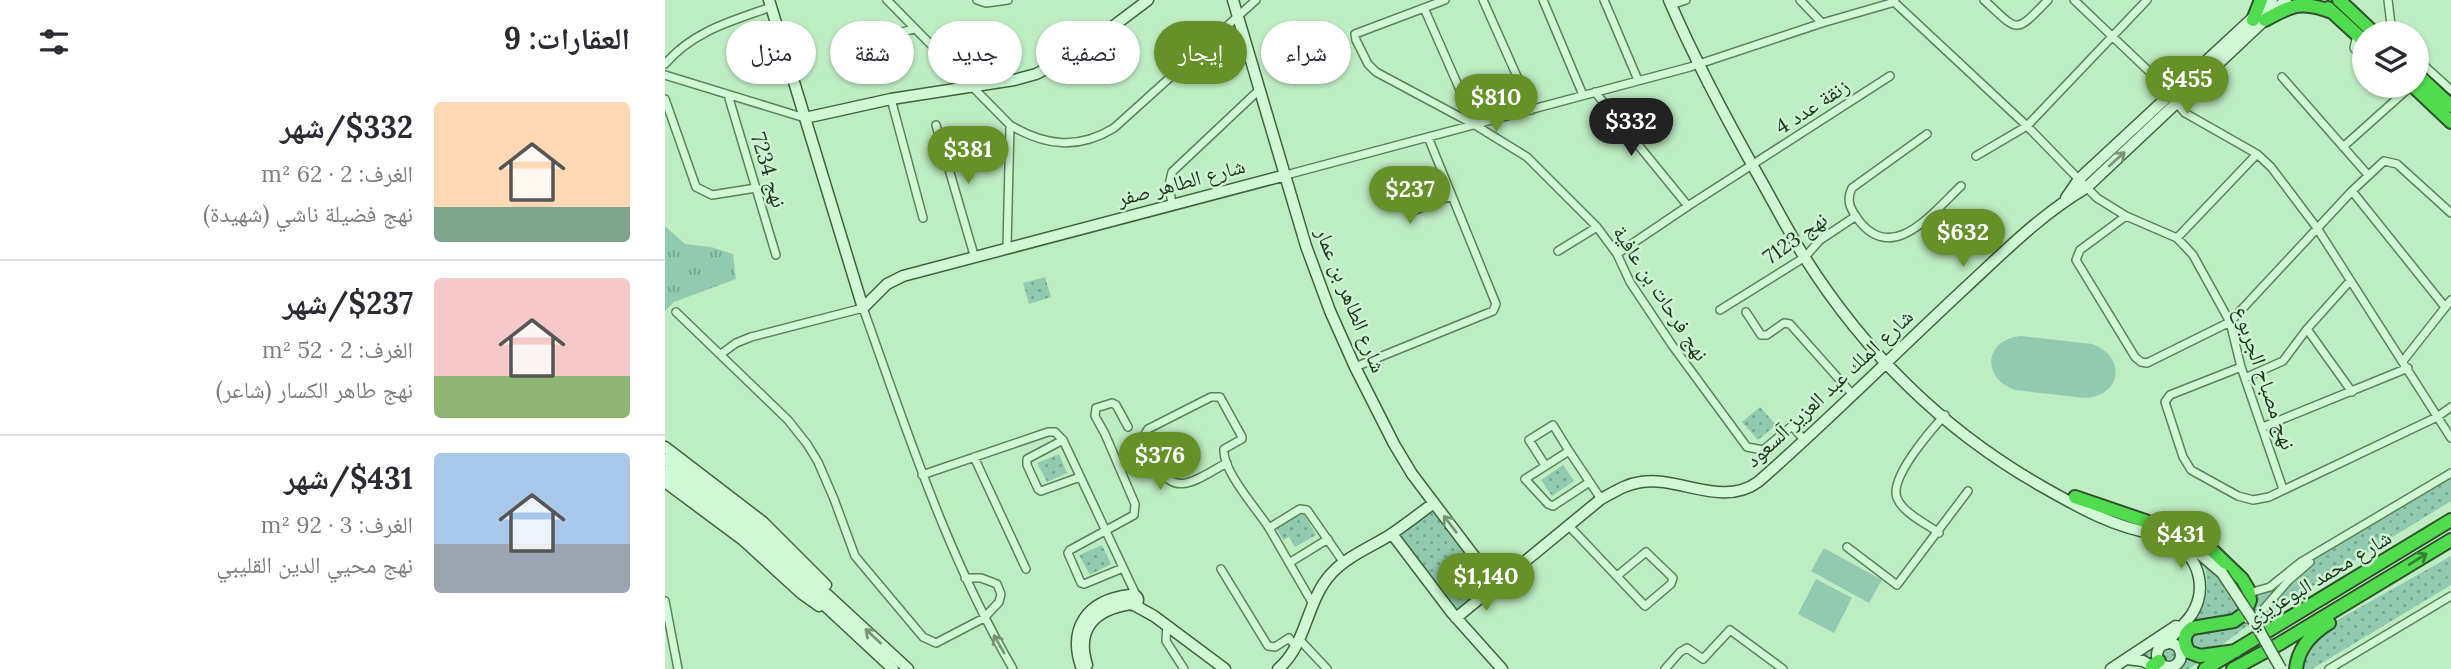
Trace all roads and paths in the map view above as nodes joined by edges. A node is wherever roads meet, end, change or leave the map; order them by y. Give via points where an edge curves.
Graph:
1 (887, 0) edge
2 (977, 0) edge
3 (1008, 0) edge
4 (1233, 0) edge
5 (1255, 0) edge
6 (1445, 0) edge
7 (1483, 0) edge
8 (1543, 0) edge
9 (1604, 0) edge
10 (1686, 0) edge
11 (1800, 0) edge
12 (1984, 0) edge
13 (2048, 0) edge
14 (2074, 0) edge
15 (2147, 0) edge
16 (2261, 0) edge
17 (2272, 0) edge
18 (2286, 0) edge
19 (2320, 0) edge
20 (2339, 0) edge
21 (2353, 0) edge
22 (2388, 0) edge
23 (1145, 1) edge
24 (1894, 1) edge
25 (1670, 2) edge
26 (770, 4) edge
27 (1424, 8) junction
28 (2332, 12) junction
29 (1237, 15) junction
30 (2259, 20) junction
31 (907, 21) edge
32 (2361, 21) joint
33 (2391, 21) edge
34 (1822, 23) junction
35 (914, 29) edge
36 (2352, 31) edge
37 (2113, 36) junction
38 (665, 64) edge
39 (1698, 64) junction
40 (2429, 70) edge
41 (665, 75) edge
42 (1890, 76) dead end
43 (2282, 77) dead end
44 (1638, 80) junction
45 (2429, 85) edge
46 (971, 87) junction
47 (1259, 90) junction
48 (2451, 90) edge
49 (1595, 92) junction
50 (728, 95) junction
51 (1583, 95) junction
52 (2398, 98) edge
53 (2425, 98) edge
54 (665, 99) edge
55 (891, 99) junction
56 (2174, 99) junction
57 (2451, 106) edge
58 (1532, 110) junction
59 (804, 118) junction
60 (2451, 122) edge
61 (936, 125) dead end
62 (1010, 125) junction
63 (1475, 125) junction
64 (2027, 126) junction
65 (1927, 134) dead end
66 (1428, 137) junction
67 (2343, 147) junction
68 (2257, 154) junction
69 (1976, 156) dead end
70 (1752, 166) junction
71 (1286, 174) junction
72 (2368, 175) junction
73 (1398, 182) dead end
74 (2083, 183) junction
75 (1961, 186) dead end
76 (756, 188) junction
77 (2352, 191) junction
78 (1451, 195) junction
79 (1172, 204) junction
80 (1688, 206) junction
81 (2451, 213) edge
82 (1856, 216) junction
83 (2126, 216) junction
84 (923, 218) dead end
85 (1597, 227) junction
86 (2317, 228) junction
87 (2177, 238) junction
88 (1007, 247) junction
89 (1557, 251) dead end
90 (1617, 254) junction
91 (776, 255) dead end
92 (974, 255) junction
93 (1805, 257) junction
94 (2350, 281) junction
95 (2451, 300) edge
96 (2445, 307) junction
97 (863, 308) junction
98 (1720, 310) dead end
99 (676, 312) dead end
100 (1746, 312) dead end
101 (2230, 322) junction
102 (2307, 329) junction
103 (721, 354) junction
104 (1886, 363) junction
105 (2405, 364) junction
106 (1355, 367) junction
107 (2241, 367) junction
108 (2245, 378) junction
109 (2353, 392) junction
110 (1853, 396) junction
111 (2451, 407) edge
112 (1943, 416) junction
113 (2437, 417) junction
114 (1128, 427) dead end
115 (2263, 428) junction
116 (2451, 438) edge
117 (1063, 440) junction
118 (1805, 441) junction
119 (665, 447) edge
120 (1569, 451) junction
121 (974, 457) junction
122 (665, 459) edge
123 (1227, 463) junction
124 (1545, 466) junction
125 (665, 471) edge
126 (2451, 473) edge
127 (922, 475) junction
128 (1080, 477) junction
129 (672, 481) edge
130 (1588, 483) junction
131 (2283, 489) junction
132 (1968, 491) dead end
133 (2075, 497) junction
134 (1601, 499) junction
135 (1434, 503) junction
136 (2451, 514) edge
137 (2451, 520) edge
138 (1569, 526) junction
139 (2122, 526) junction
140 (1269, 528) junction
141 (1105, 531) junction
142 (1938, 532) junction
143 (1392, 534) junction
144 (2155, 534) junction
145 (1328, 539) junction
146 (2451, 540) edge
147 (2412, 543) junction
148 (1847, 547) dead end
149 (2321, 552) junction
150 (1289, 563) junction
151 (1344, 563) junction
152 (1123, 568) junction
153 (1026, 569) dead end
154 (1221, 569) dead end
155 (1617, 576) junction
156 (965, 578) junction
157 (2380, 583) junction
158 (1496, 584) junction
159 (2249, 593) junction
160 (2451, 596) edge
161 (1134, 599) junction
162 (665, 601) edge
163 (1313, 604) junction
164 (835, 608) junction
165 (2190, 615) junction
166 (984, 618) junction
167 (1456, 618) junction
168 (2234, 621) junction
169 (1167, 625) junction
170 (1298, 642) junction
171 (2183, 649) junction
172 (2236, 651) junction
173 (2130, 657) junction
174 (2158, 658) edge
175 (665, 660) edge
176 (678, 666) edge
177 (893, 669) edge
178 (908, 669) edge
179 (1013, 669) edge
180 (1079, 669) edge
181 (1088, 669) edge
182 (1184, 669) edge
183 (1225, 669) edge
184 (1278, 669) edge
185 (1327, 669) edge
186 (1502, 669) edge
187 (1665, 669) edge
188 (1783, 669) edge
189 (2111, 669) edge
190 (2206, 669) edge
191 (2233, 669) edge
192 (2281, 669) edge
193 (2296, 669) edge
194 (2329, 669) edge

1 - 31 street
2 - 3 street
4 - 29 street, شارع الطاهر بن عمار
5 - 29 street
6 - 27 street
7 - 58 street
8 - 51 street
9 - 44 street
10 - 25 street
11 - 34 street
12 - 13 street via 2019,27
14 - 37 street
15 - 37 street
16 - 30 highway
17 - 30 street
18 - 30 street
19 - 28 highway
20 - 32 highway
21 - 32 highway
22 - 33 street
23 - 46 street via 1059,64 1014,80
24 - 34 street, شارع الطاهر صفر
24 - 64 street, نهج مصباح الجربوع
25 - 39 street
26 - 38 street via 705,32
26 - 59 street
27 - 63 street
27 - 63 street, نهج فرحات بن عافية via 1359,31 1356,40 1376,72
28 - 30 highway via 2305,3
28 - 36 highway
29 - 47 street, شارع الطاهر بن عمار
29 - 62 street via 1100,136 1077,143 1054,142 1030,137
30 - 56 street, شارع الملك عبد العزيز آلسعود
34 - 39 street, شارع الطاهر صفر
35 - 46 street
37 - 56 street
37 - 64 street
39 - 44 street, شارع الطاهر صفر
39 - 70 street
40 - 48 street
41 - 50 street
42 - 70 street, زنقة عدد 4
43 - 67 street
44 - 49 street, شارع الطاهر صفر
45 - 57 highway
46 - 55 street
46 - 62 street
47 - 71 street, شارع الطاهر بن عمار
47 - 79 street via 1172,172
49 - 51 street, شارع الطاهر صفر
49 - 80 street
50 - 59 street
50 - 76 street, نهج 7234
51 - 58 street, شارع الطاهر صفر
52 - 67 street
53 - 60 highway
54 - 76 street via 696,187 712,195
55 - 59 street
55 - 84 street
56 - 68 street via 2185,113
56 - 74 street, شارع الملك عبد العزيز آلسعود
58 - 63 street, شارع الطاهر صفر
59 - 97 street
61 - 92 street
62 - 88 street
63 - 66 street, شارع الطاهر صفر
63 - 85 street, نهج فرحات بن عافية via 1527,158
64 - 69 street
64 - 74 street, نهج مصباح الجربوع
65 - 82 street via 1852,188 1849,203
66 - 71 street, شارع الطاهر صفر
66 - 78 street
67 - 72 street
68 - 86 street
68 - 87 street
70 - 80 street, زنقة عدد 4
70 - 93 street
71 - 79 street, شارع الطاهر صفر
71 - 106 street, شارع الطاهر بن عمار via 1329,311
72 - 77 street
72 - 81 street via 2384,160 2392,161
73 - 78 street via 1410,212
74 - 83 street, نهج مصباح الجربوع
74 - 104 street, شارع الملك عبد العزيز آلسعود
75 - 82 street via 1902,236 1882,237
76 - 91 street, نهج 7234
77 - 86 street
77 - 96 street
78 - 106 street via 1496,308
79 - 88 street, شارع الطاهر صفر
80 - 90 street, زنقة عدد 4
82 - 93 street, نهج 7123 via 1820,240
83 - 87 street, نهج مصباح الجربوع
83 - 101 street via 2076,256 2135,357 2141,362 2155,360
85 - 89 street
85 - 90 street, نهج فرحات بن عافية
86 - 94 street
86 - 101 street
87 - 101 street, نهج مصباح الجربوع via 2193,255
88 - 92 street, شارع الطاهر صفر
90 - 118 street, نهج فرحات بن عافية via 1665,334 1747,447 1763,450 1792,426
92 - 97 street, شارع الطاهر صفر via 903,276 887,284
93 - 98 street, نهج 7123
93 - 104 street
94 - 102 street
94 - 105 street
95 - 96 street
96 - 105 street
97 - 103 street via 751,337
97 - 127 street
99 - 103 street
100 - 110 street via 1761,335 1790,324
101 - 107 street, نهج مصباح الجربوع
102 - 108 street via 2283,361
102 - 109 street
103 - 166 street via 807,444 855,556 923,637 936,643
104 - 110 street, شارع الملك عبد العزيز آلسعود
104 - 112 street
105 - 109 street
105 - 113 street
106 - 135 street, شارع الطاهر بن عمار via 1394,444
107 - 108 street, نهج مصباح الجربوع
107 - 131 street via 2167,398 2183,457 2198,475 2238,496 2260,500
108 - 115 street, نهج مصباح الجربوع
109 - 115 street
110 - 118 street, شارع الملك عبد العزيز آلسعود
111 - 113 street
112 - 133 street
112 - 139 street via 2002,463
112 - 142 street via 1903,470 1896,487 1903,507
113 - 116 street
113 - 131 street
114 - 141 street via 1116,405 1096,408 1095,416 1135,504 1134,515
115 - 131 street, نهج مصباح الجربوع
117 - 121 street via 1048,432
117 - 128 street
117 - 128 street via 1027,459 1038,489
118 - 134 street, شارع الملك عبد العزيز آلسعود via 1758,482 1738,491 1643,482
119 - 164 street via 780,537 820,577
120 - 124 street
120 - 124 street via 1553,425 1529,440
120 - 130 street
121 - 127 street
121 - 153 street
122 - 129 street
123 - 123 street via 1224,449 1242,437 1220,397 1212,397 1145,434 1170,482 1186,483
123 - 140 street
124 - 130 street via 1525,479 1551,506
125 - 129 street
126 - 149 street
127 - 156 street
128 - 141 street
129 - 164 street via 757,530
129 - 164 street via 808,599
130 - 134 street
132 - 142 street
133 - 144 street
133 - 159 highway via 2195,538 2242,579
134 - 138 street, شارع الملك عبد العزيز آلسعود
135 - 143 street
158 -> 135 street, شارع الطاهر بن عمار
136 - 147 highway
137 - 147 highway, شارع محمد البوعزيزي
138 - 155 street
138 - 158 street, شارع الملك عبد العزيز آلسعود
139 - 144 street
139 - 165 street via 2189,555 2200,583
140 - 145 street via 1304,508
140 - 150 street
141 - 152 street
141 - 152 street via 1070,550 1081,583
142 - 148 street via 1897,584
143 - 151 street
143 - 167 street
144 - 192 street, bridge via 2194,549 2222,573
145 - 150 street
145 - 151 street
157 -> 146 highway, شارع محمد البوعزيزي
147 - 172 highway, شارع محمد البوعزيزي
149 - 159 street via 2270,587
149 - 168 street via 2288,580 2260,613
150 - 163 street
151 - 163 street via 1331,574
152 - 161 street
154 - 170 street via 1268,646 1275,648 1289,638
155 - 155 street via 1646,552 1673,578 1644,606
156 - 166 street
156 - 166 street via 997,584 999,602
157 - 191 highway, شارع محمد البوعزيزي
157 - 193 highway via 2309,638
158 - 167 street, شارع الملك عبد العزيز آلسعود
159 - 168 highway via 2248,610
160 - 194 street
161 - 169 street
161 - 180 street via 1108,601 1085,618 1077,634
161 - 181 street via 1104,611 1089,626 1083,642
162 - 176 street
163 - 170 street
164 - 177 street
178 -> 164 street
165 - 173 street
165 - 174 street
179 -> 166 street
167 - 186 street
168 - 171 highway via 2192,628
169 - 182 street via 1166,641
169 - 183 street
170 - 184 street
170 - 185 street
171 - 172 highway via 2200,656
171 - 174 street via 2172,644
171 - 174 street via 2173,667 2163,666
172 - 190 highway, شارع محمد البوعزيزي
173 - 174 street
173 - 174 street via 2143,661
173 - 189 street
175 - 176 street
187 - 188 street via 1687,648 1703,659 1730,630

